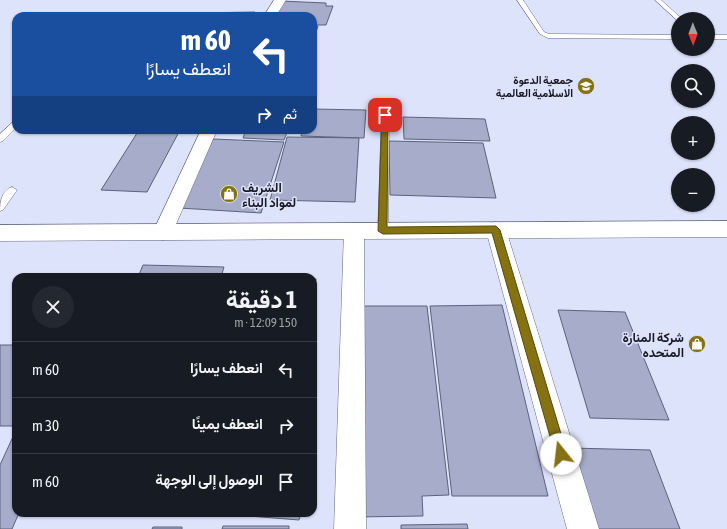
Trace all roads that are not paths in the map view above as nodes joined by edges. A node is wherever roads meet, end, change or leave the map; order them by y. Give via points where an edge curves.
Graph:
1 (280, 0) edge
2 (520, 0) edge
3 (658, 0) edge
4 (272, 12) edge
5 (671, 12) edge
6 (727, 36) edge
7 (671, 37) edge
8 (715, 37) edge
9 (385, 115) dead end
10 (12, 128) edge
11 (207, 134) edge
12 (0, 139) edge
13 (12, 190) dead end
14 (0, 207) edge
15 (727, 229) edge
16 (496, 230) junction
17 (354, 231) junction
18 (383, 231) junction
19 (163, 232) junction
20 (0, 233) edge
21 (350, 529) edge
22 (583, 529) edge

1 - 4 street
2 - 7 lane via 542,33 548,36
3 - 5 lane
6 - 8 lane
9 - 18 lane
10 - 12 lane
11 - 19 street
13 - 14 lane
15 - 16 street
16 - 18 street
16 - 22 street
17 - 18 street
17 - 19 street
17 - 21 street
19 - 20 street

